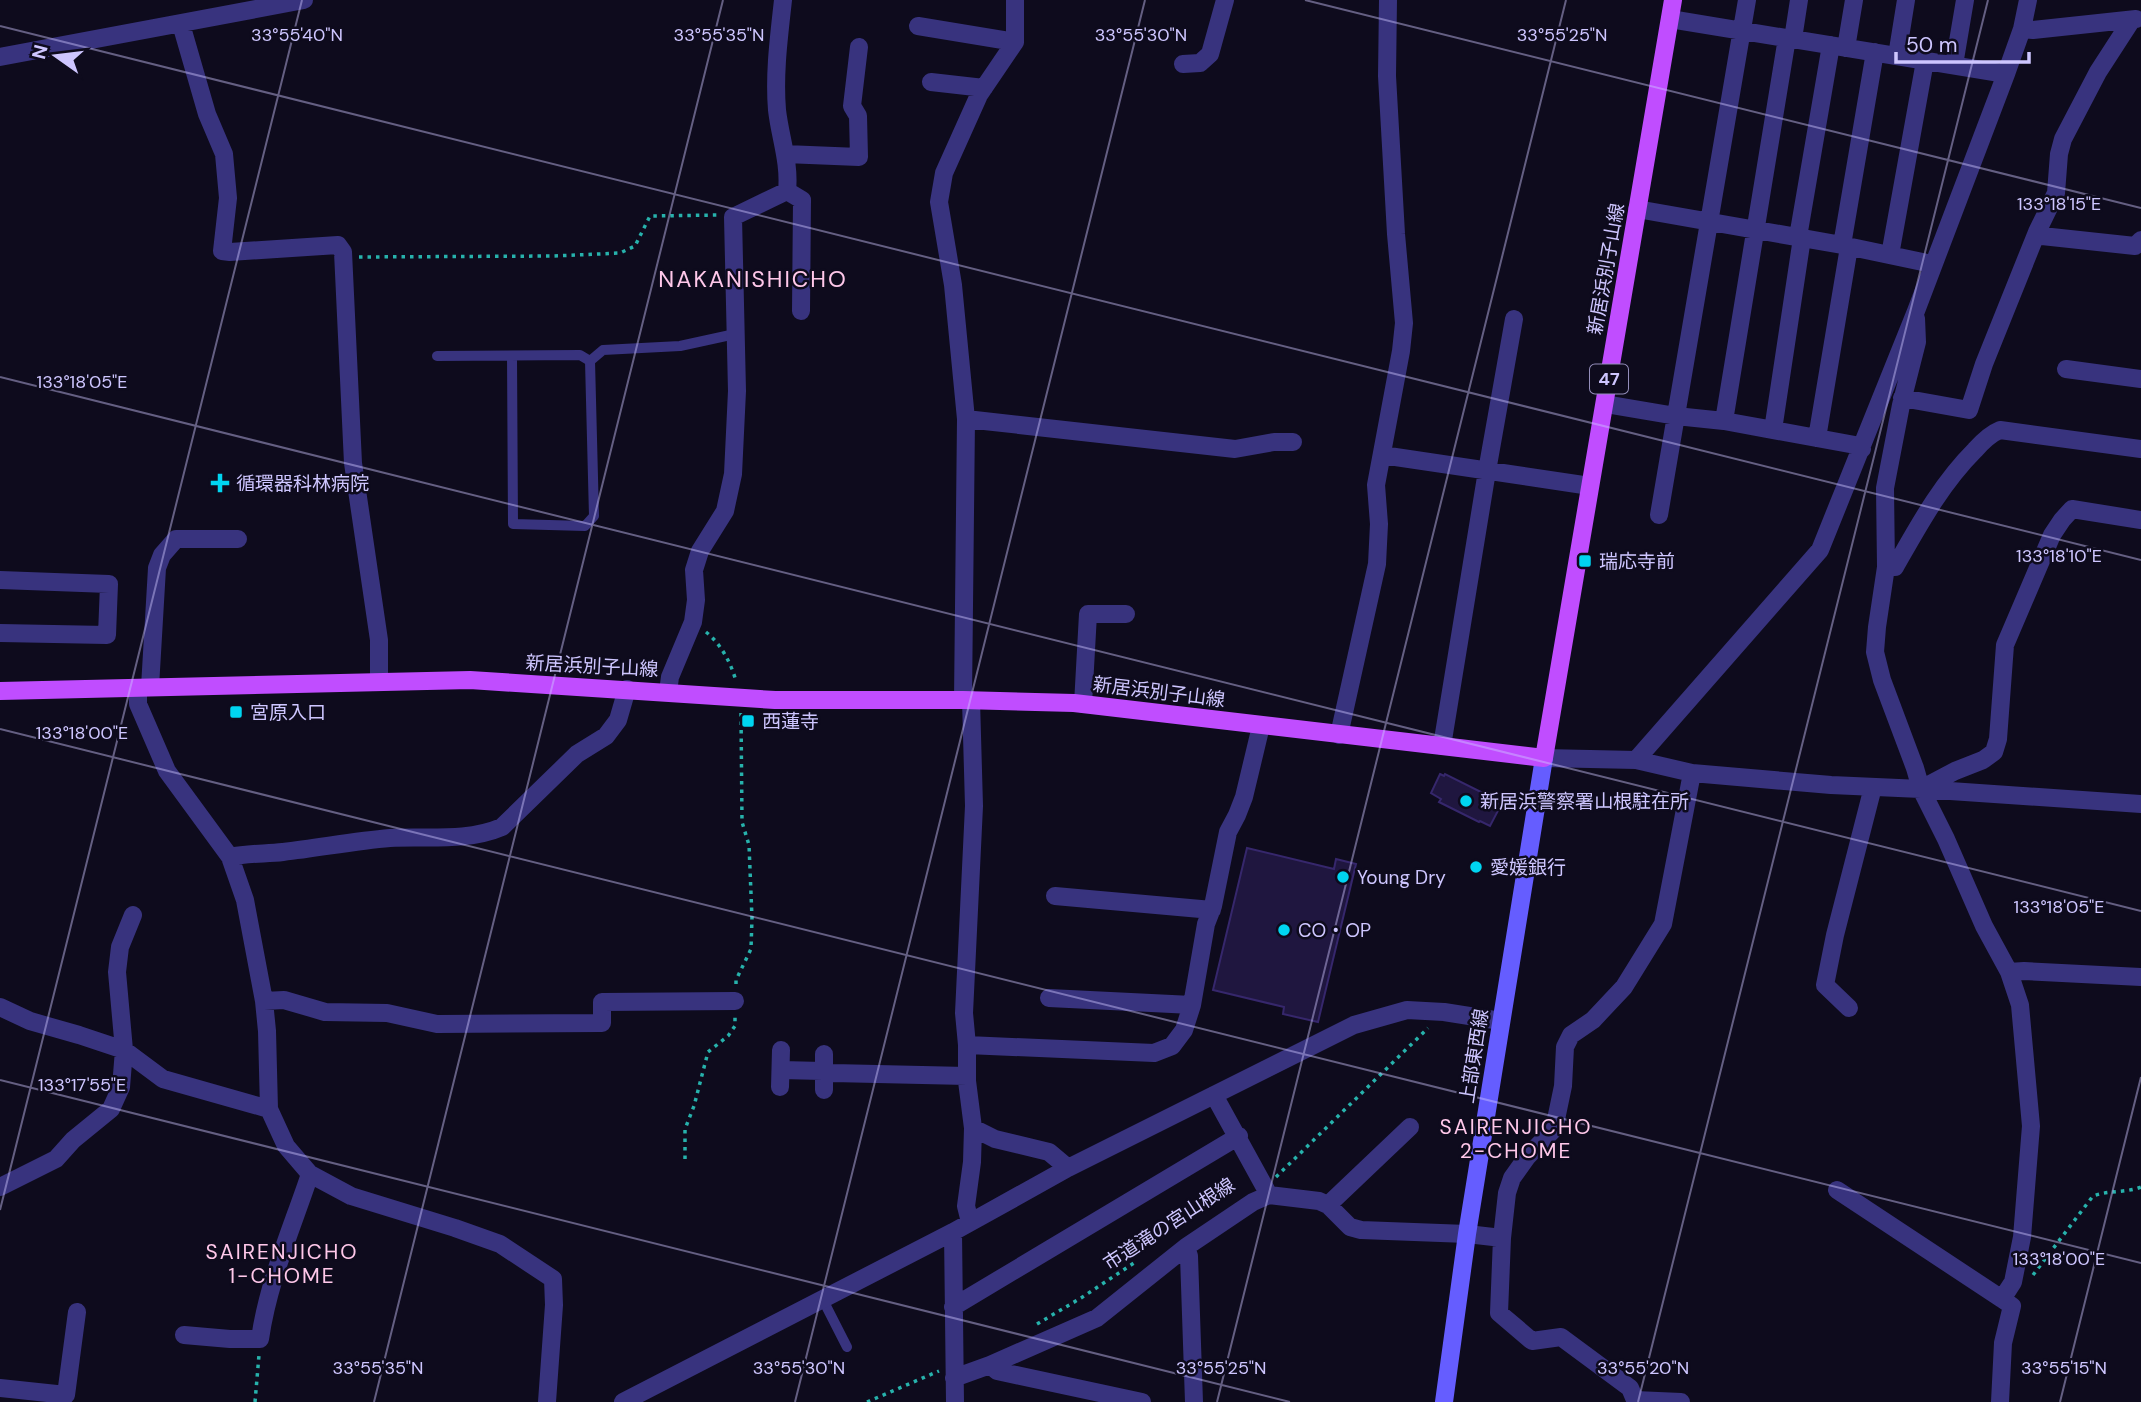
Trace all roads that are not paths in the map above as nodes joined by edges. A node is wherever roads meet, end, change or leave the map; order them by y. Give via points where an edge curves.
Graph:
1 (304, 0) edge
2 (783, 0) edge
3 (1015, 0) edge
4 (1225, 0) edge
5 (1388, 0) edge
6 (1673, 0) edge
7 (1747, 0) edge
8 (1799, 0) edge
9 (1854, 0) edge
10 (1906, 0) edge
11 (1965, 0) edge
12 (2028, 0) edge
13 (1670, 19) junction
14 (2136, 19) edge
15 (181, 24) junction
16 (918, 26) dead end
17 (2022, 29) junction
18 (1742, 31) junction
19 (1790, 38) junction
20 (1015, 42) junction
21 (1838, 46) junction
22 (859, 47) dead end
23 (1875, 52) junction
24 (1897, 56) junction
25 (0, 57) edge
26 (1926, 61) junction
27 (1183, 64) dead end
28 (1954, 65) junction
29 (2006, 74) junction
30 (931, 82) dead end
31 (984, 88) junction
32 (785, 154) junction
33 (787, 191) junction
34 (1637, 209) junction
35 (1709, 221) junction
36 (1756, 230) junction
37 (2037, 232) junction
38 (1800, 238) junction
39 (2141, 240) edge
40 (1846, 246) junction
41 (1890, 255) junction
42 (1932, 264) junction
43 (801, 311) dead end
44 (1916, 311) junction
45 (1514, 319) dead end
46 (735, 334) junction
47 (437, 356) dead end
48 (512, 356) junction
49 (590, 361) junction
50 (2066, 369) dead end
51 (2141, 379) edge
52 (1902, 398) junction
53 (1605, 404) junction
54 (1676, 416) junction
55 (966, 419) junction
56 (1724, 421) junction
57 (1773, 430) junction
58 (1817, 438) junction
59 (1293, 442) dead end
60 (1862, 449) junction
61 (2141, 449) edge
62 (1382, 455) junction
63 (1487, 471) junction
64 (1590, 486) junction
65 (1659, 515) dead end
66 (2141, 520) edge
67 (239, 539) dead end
68 (1886, 567) junction
69 (0, 580) edge
70 (1125, 614) dead end
71 (0, 633) edge
72 (379, 681) junction
73 (144, 687) junction
74 (628, 689) junction
75 (0, 691) edge
76 (668, 692) junction
77 (967, 700) junction
78 (1083, 704) junction
79 (1261, 726) junction
80 (1339, 735) junction
81 (1441, 746) junction
82 (1544, 758) junction
83 (1636, 760) junction
84 (1692, 773) junction
85 (1873, 787) junction
86 (1921, 789) junction
87 (2141, 804) edge
88 (230, 857) junction
89 (1055, 896) dead end
90 (1212, 910) junction
91 (132, 915) dead end
92 (2009, 972) junction
93 (2141, 977) edge
94 (1049, 998) dead end
95 (264, 1001) junction
96 (735, 1002) road end
97 (1192, 1005) junction
98 (0, 1007) edge
99 (1849, 1008) dead end
100 (1501, 1021) junction
101 (967, 1045) junction
102 (781, 1049) dead end
103 (124, 1050) junction
104 (824, 1062) junction
105 (967, 1076) junction
106 (824, 1090) dead end
107 (1214, 1095) junction
108 (269, 1110) junction
109 (1410, 1127) dead end
110 (973, 1128) junction
111 (1238, 1136) junction
112 (1068, 1168) junction
113 (310, 1174) junction
114 (0, 1187) edge
115 (1266, 1187) junction
116 (1837, 1189) dead end
117 (1328, 1205) junction
118 (970, 1222) junction
119 (953, 1232) junction
120 (1467, 1234) junction
121 (1502, 1238) junction
122 (1186, 1247) junction
123 (822, 1298) junction
124 (2002, 1299) junction
125 (953, 1307) junction
126 (77, 1312) dead end
127 (184, 1335) dead end
128 (847, 1348) dead end
129 (990, 1365) junction
130 (954, 1372) junction
131 (0, 1388) edge
132 (547, 1402) edge
133 (623, 1402) edge
134 (955, 1402) edge
135 (1142, 1402) edge
136 (1194, 1402) edge
137 (1444, 1402) edge
138 (1681, 1402) edge
139 (2000, 1402) edge

1 - 15 street
2 - 32 street via 776,73
3 - 20 street
4 - 27 street via 1210,54 1200,63
5 - 62 street via 1387,76 1404,323
6 - 13 main road, 新居浜別子山線 / 47
7 - 18 street
8 - 19 street
9 - 21 street
10 - 24 street
11 - 28 street
12 - 17 street
13 - 18 street
13 - 34 main road, 新居浜別子山線 / 47
14 - 17 street
14 - 37 street via 2098,72 2063,139 2056,193
15 - 25 street
15 - 72 street via 207,114 224,154 228,198 222,250 338,245 343,252 352,463 379,640
16 - 20 street
17 - 29 street
18 - 19 street
18 - 35 street
19 - 21 street
19 - 36 street
20 - 31 street
21 - 23 street
21 - 38 street
22 - 32 street via 852,106 858,116 859,157
23 - 24 street
23 - 40 street
24 - 26 street
26 - 28 street
26 - 41 street
28 - 29 street
29 - 42 street
30 - 31 street
31 - 55 street via 944,173 939,202 953,285
32 - 33 street
33 - 43 street via 802,200
33 - 46 street via 733,217
34 - 35 street
34 - 53 main road, 新居浜別子山線 / 47
35 - 36 street
35 - 54 street
36 - 38 street
36 - 56 street
37 - 39 street via 2135,246
37 - 52 street via 1969,410
38 - 40 street
38 - 57 street
40 - 41 street
40 - 58 street
41 - 42 street
42 - 44 street
44 - 52 street via 1917,342
44 - 60 street
45 - 63 street
46 - 49 lane via 680,346 603,350
46 - 76 street via 733,474 725,511 700,551 694,570 693,622
47 - 48 lane
48 - 49 lane via 580,355
48 - 49 lane via 513,524 584,526 594,516
50 - 51 street
52 - 68 street via 1885,488
53 - 54 street
53 - 64 main road, 新居浜別子山線 / 47
54 - 56 street
54 - 65 street
55 - 59 street via 1235,449
55 - 77 street
56 - 57 street
57 - 58 street
58 - 60 street
60 - 83 street via 1820,550
61 - 68 street via 2000,430 1992,433 1947,481 1895,567
62 - 63 street
62 - 80 street via 1376,485 1377,564
63 - 64 street
63 - 81 street
64 - 82 main road, 新居浜別子山線 / 47
66 - 86 street via 2072,509 2062,520 2005,646 1994,752
67 - 73 street via 176,539 162,555
68 - 86 street via 1875,652
69 - 71 street via 108,584 107,635
70 - 78 street via 1088,614
72 - 73 main road, 新居浜別子山線
72 - 74 main road, 新居浜別子山線 via 470,680
73 - 75 main road, 新居浜別子山線
73 - 88 street via 138,704 167,771
74 - 76 main road, 新居浜別子山線
74 - 88 street via 618,720 606,736 577,754 502,827 486,834 389,838
76 - 77 main road, 新居浜別子山線 via 775,700
77 - 78 main road, 新居浜別子山線
77 - 101 street via 974,806 964,1013
78 - 79 main road, 新居浜別子山線
79 - 80 main road, 新居浜別子山線
79 - 90 street via 1244,797 1228,832
80 - 81 main road, 新居浜別子山線
81 - 82 main road, 新居浜別子山線
82 - 83 street
82 - 100 street, 上部東西線
83 - 84 street
84 - 85 street
84 - 121 street via 1663,924 1624,987 1593,1020 1571,1035 1565,1047 1554,1129 1513,1178
85 - 86 street
85 - 99 street via 1825,985
86 - 87 street
86 - 92 street
88 - 95 street via 245,900
89 - 90 street
90 - 97 street
91 - 103 street via 117,972
92 - 93 street
92 - 124 street via 2021,1016 2031,1126 2022,1237 2012,1282
94 - 97 street
95 - 96 street via 284,1000 326,1012 387,1013 437,1024 602,1023 602,1002
95 - 108 street
97 - 101 street via 1184,1030 1172,1046 1154,1053
98 - 103 street
100 - 107 street via 1408,1010 1354,1025
100 - 120 street, 上部東西線
101 - 105 street
102 - 104 street via 780,1079
103 - 108 street via 163,1079
103 - 114 street via 121,1087 111,1109 56,1159
104 - 105 street via 832,1073 887,1083
104 - 106 street
105 - 110 street
107 - 111 street
107 - 112 street
108 - 113 street via 286,1146
109 - 117 street
110 - 112 street via 995,1139 1049,1152
110 - 118 street via 966,1206
111 - 115 street
111 - 125 street
112 - 118 street
113 - 127 street via 264,1312 260,1339
113 - 132 street via 351,1196 500,1244 554,1279
115 - 117 street
115 - 122 street via 1253,1202
116 - 124 street
117 - 120 street via 1350,1227 1361,1230
118 - 119 street
119 - 123 street
119 - 125 street
120 - 121 street
120 - 137 street, 上部東西線
121 - 138 street via 1499,1314 1532,1341 1561,1337 1630,1388 1635,1400
122 - 129 street via 1097,1318
122 - 136 street
123 - 128 lane
123 - 133 street
124 - 139 street via 2012,1306 2003,1343
125 - 130 street
126 - 131 street via 66,1395
129 - 130 street
129 - 135 street via 997,1371
130 - 134 street

